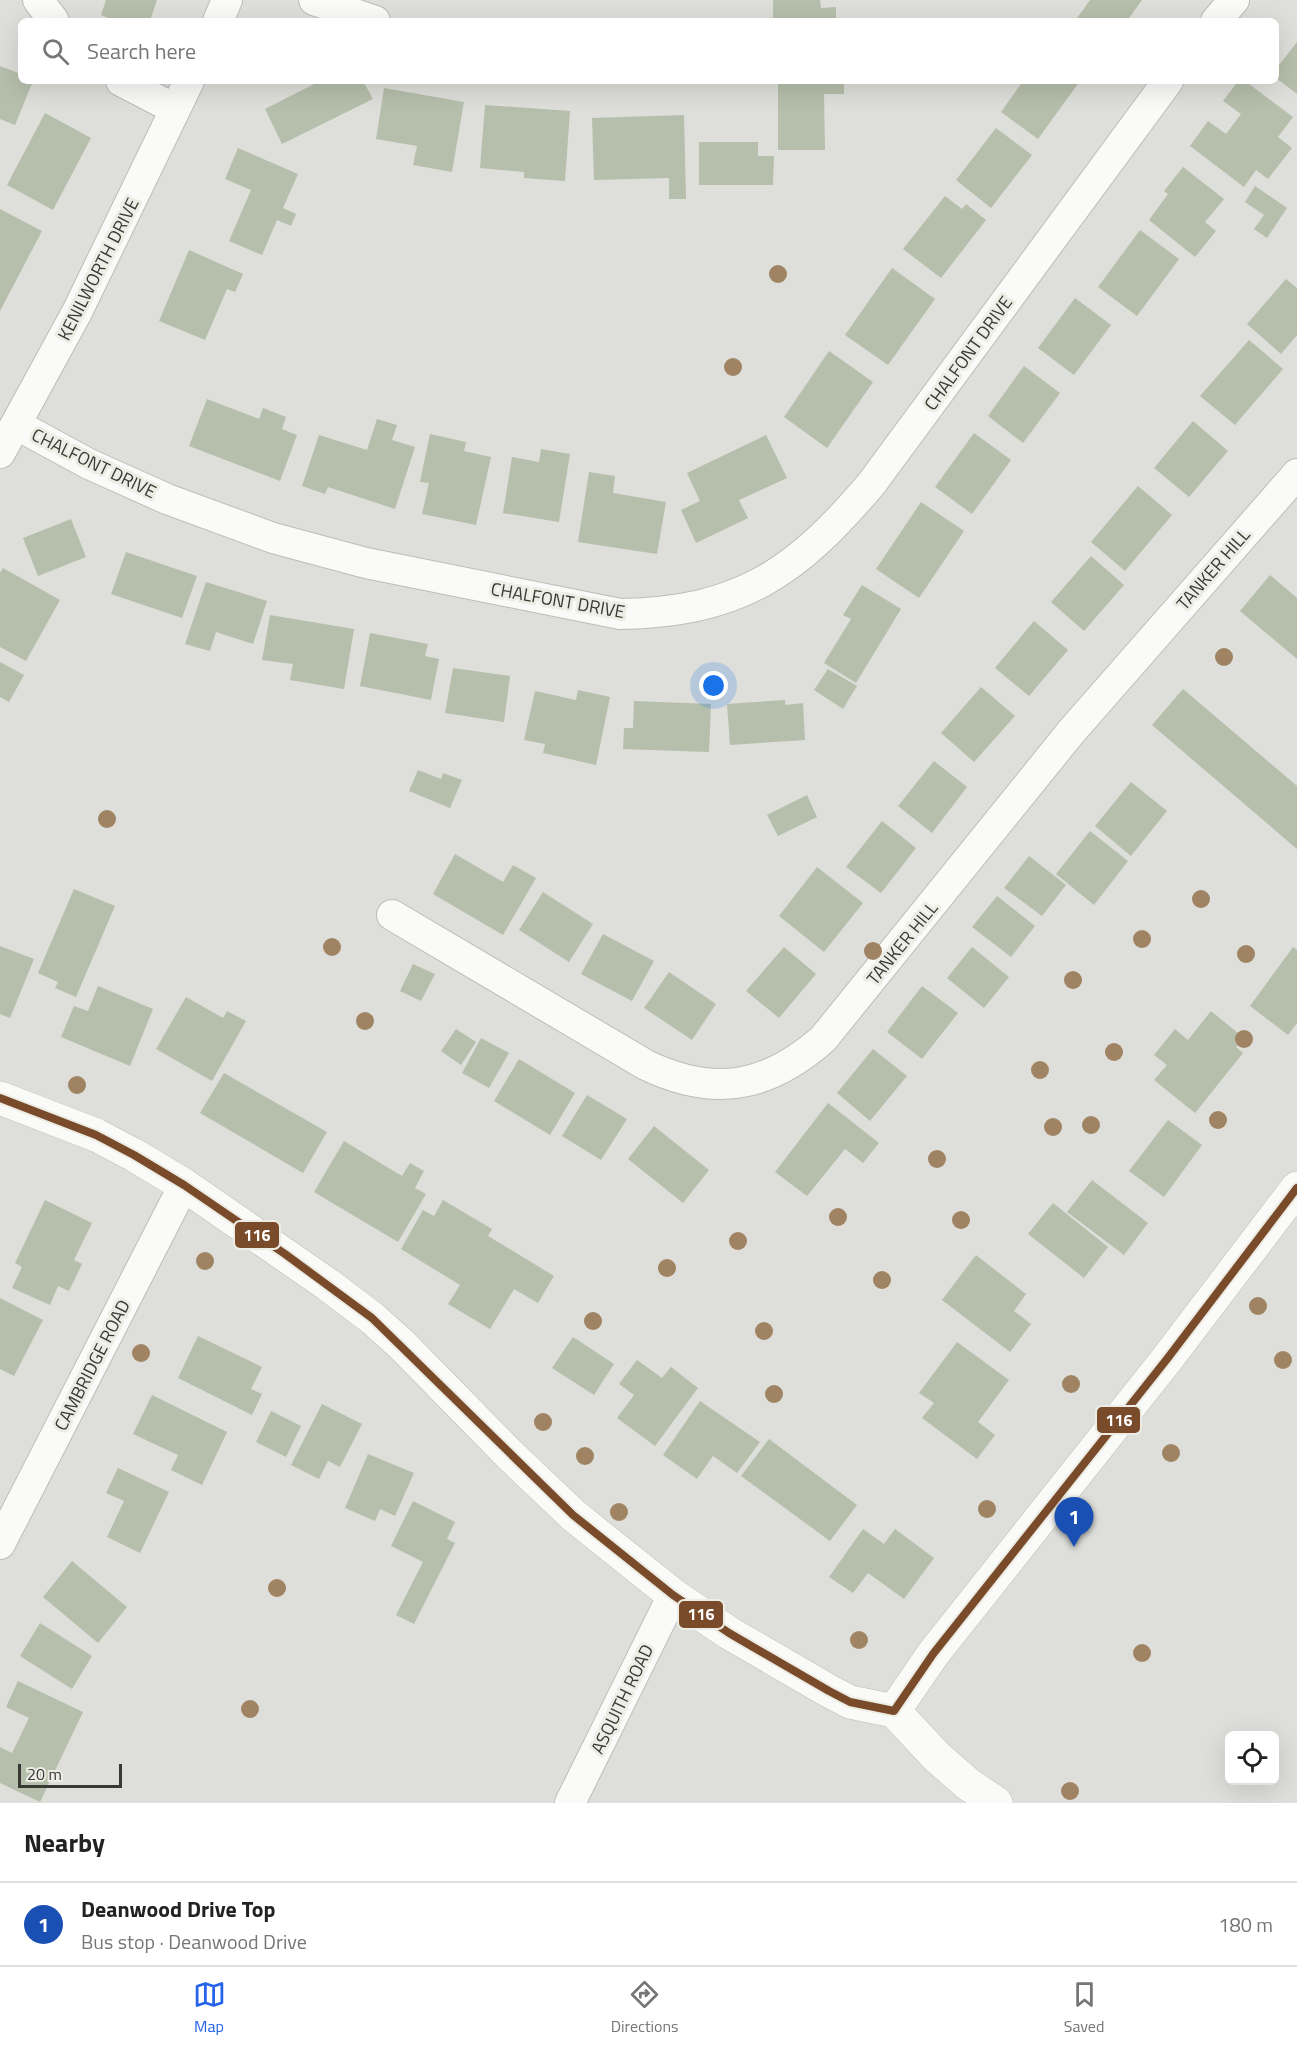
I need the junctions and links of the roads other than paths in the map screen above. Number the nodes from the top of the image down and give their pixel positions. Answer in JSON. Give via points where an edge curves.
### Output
{"nodes":[{"id":1,"x":38,"y":0,"type":"edge"},
{"id":2,"x":227,"y":0,"type":"edge"},
{"id":3,"x":314,"y":0,"type":"edge"},
{"id":4,"x":1234,"y":0,"type":"edge"},
{"id":5,"x":52,"y":18,"type":"edge"},
{"id":6,"x":219,"y":18,"type":"edge"},
{"id":7,"x":366,"y":18,"type":"edge"},
{"id":8,"x":1219,"y":18,"type":"edge"},
{"id":9,"x":127,"y":84,"type":"edge"},
{"id":10,"x":188,"y":84,"type":"edge"},
{"id":11,"x":1166,"y":84,"type":"edge"},
{"id":12,"x":175,"y":109,"type":"junction"},
{"id":13,"x":17,"y":425,"type":"junction"},
{"id":14,"x":0,"y":453,"type":"edge"},
{"id":15,"x":1297,"y":474,"type":"edge"},
{"id":16,"x":392,"y":915,"type":"dead end"},
{"id":17,"x":0,"y":1098,"type":"edge"},
{"id":18,"x":184,"y":1185,"type":"junction"},
{"id":19,"x":1297,"y":1188,"type":"edge"},
{"id":20,"x":0,"y":1544,"type":"edge"},
{"id":21,"x":673,"y":1595,"type":"junction"},
{"id":22,"x":894,"y":1711,"type":"junction"},
{"id":23,"x":570,"y":1803,"type":"edge"},
{"id":24,"x":996,"y":1803,"type":"edge"}],
"edges":[{"from":1,"to":5,"type":"street"},
{"from":2,"to":6,"type":"street"},
{"from":3,"to":7,"type":"street"},
{"from":4,"to":8,"type":"street"},
{"from":9,"to":12,"type":"street"},
{"from":10,"to":12,"type":"street","name":"KENILWORTH DRIVE"},
{"from":11,"to":13,"type":"street","name":"CHALFONT DRIVE","via":[[845,515],[783,570],[732,598],[695,608],[620,614],[345,558],[273,538],[167,499],[89,464]]},
{"from":12,"to":13,"type":"street","name":"KENILWORTH DRIVE","via":[[82,302]]},
{"from":13,"to":14,"type":"street","name":"KENILWORTH DRIVE"},
{"from":15,"to":16,"type":"street","name":"TANKER HILL","via":[[1071,732],[823,1039],[784,1067],[738,1083],[719,1085],[672,1078]]},
{"from":17,"to":18,"type":"street","via":[[96,1135]]},
{"from":18,"to":20,"type":"street","name":"CAMBRIDGE ROAD"},
{"from":18,"to":21,"type":"street","via":[[372,1318],[557,1501]]},
{"from":19,"to":22,"type":"street","via":[[933,1654]]},
{"from":21,"to":22,"type":"street","via":[[829,1692],[850,1702]]},
{"from":21,"to":23,"type":"street","name":"ASQUITH ROAD"},
{"from":22,"to":24,"type":"street","via":[[937,1757]]}]}
